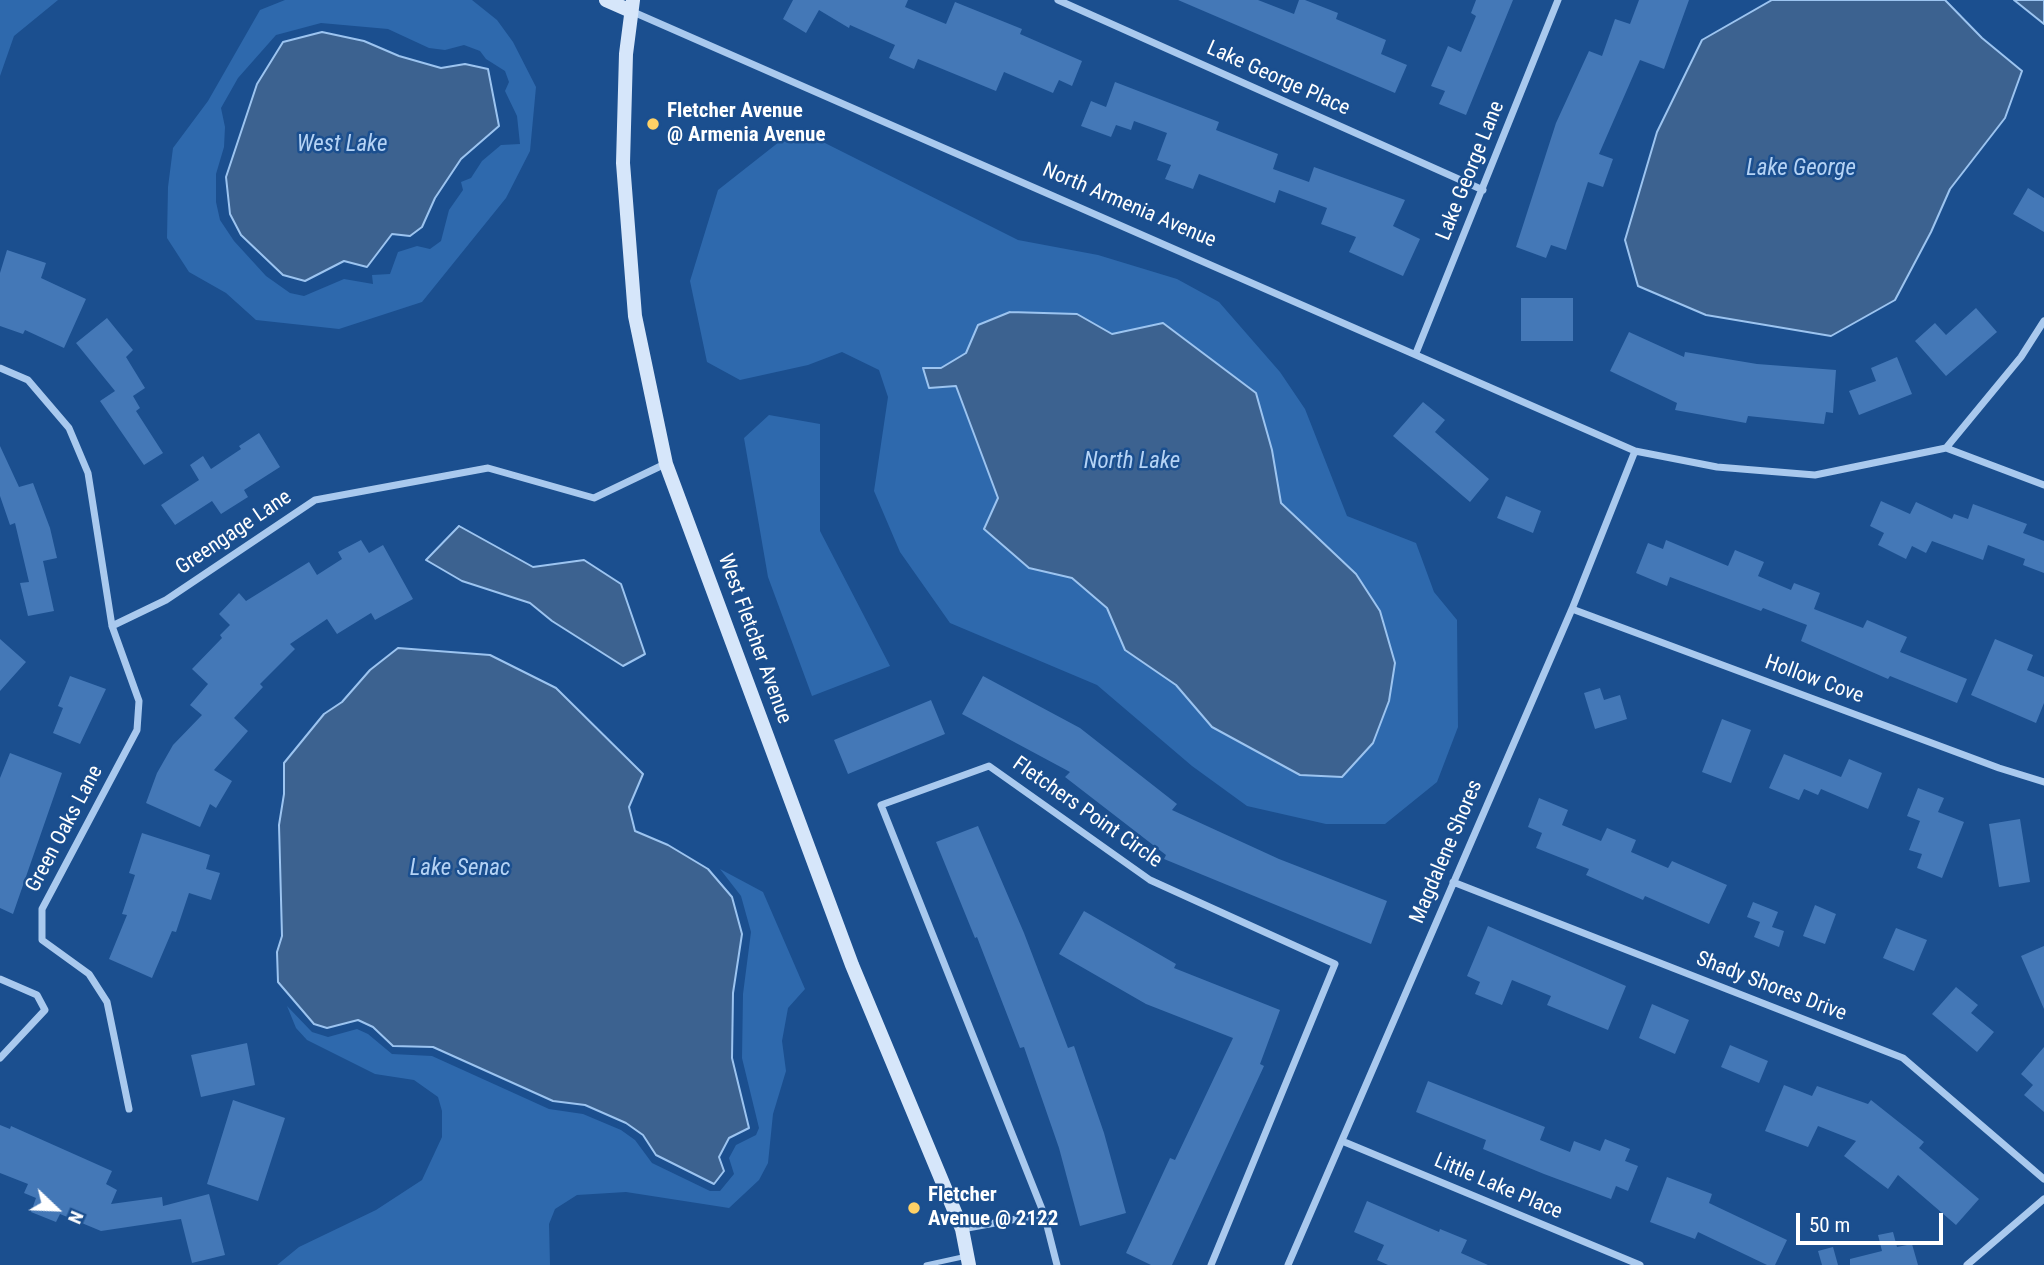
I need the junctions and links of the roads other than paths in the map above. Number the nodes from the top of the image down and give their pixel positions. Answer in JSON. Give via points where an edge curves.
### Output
{"nodes":[{"id":1,"x":606,"y":0,"type":"edge"},
{"id":2,"x":1058,"y":0,"type":"edge"},
{"id":3,"x":1558,"y":0,"type":"edge"},
{"id":4,"x":632,"y":6,"type":"edge"},
{"id":5,"x":1483,"y":190,"type":"junction"},
{"id":6,"x":2044,"y":321,"type":"edge"},
{"id":7,"x":1416,"y":353,"type":"junction"},
{"id":8,"x":0,"y":368,"type":"edge"},
{"id":9,"x":1946,"y":448,"type":"junction"},
{"id":10,"x":1635,"y":451,"type":"junction"},
{"id":11,"x":666,"y":464,"type":"junction"},
{"id":12,"x":2044,"y":485,"type":"edge"},
{"id":13,"x":1572,"y":609,"type":"junction"},
{"id":14,"x":112,"y":626,"type":"junction"},
{"id":15,"x":2044,"y":782,"type":"edge"},
{"id":16,"x":1453,"y":882,"type":"junction"},
{"id":17,"x":0,"y":979,"type":"edge"},
{"id":18,"x":0,"y":1058,"type":"edge"},
{"id":19,"x":129,"y":1109,"type":"dead end"},
{"id":20,"x":1342,"y":1141,"type":"junction"},
{"id":21,"x":2044,"y":1178,"type":"edge"},
{"id":22,"x":2044,"y":1199,"type":"edge"},
{"id":23,"x":1044,"y":1214,"type":"junction"},
{"id":24,"x":962,"y":1229,"type":"junction"},
{"id":25,"x":968,"y":1261,"type":"edge"},
{"id":26,"x":926,"y":1265,"type":"edge"},
{"id":27,"x":1056,"y":1265,"type":"edge"},
{"id":28,"x":1211,"y":1265,"type":"edge"},
{"id":29,"x":1288,"y":1265,"type":"edge"},
{"id":30,"x":1640,"y":1265,"type":"edge"},
{"id":31,"x":1967,"y":1265,"type":"edge"}],
"edges":[{"from":1,"to":4,"type":"main road","name":"North Armenia Avenue"},
{"from":2,"to":5,"type":"street","name":"Lake George Place"},
{"from":3,"to":5,"type":"street","name":"Lake George Lane"},
{"from":4,"to":7,"type":"street","name":"North Armenia Avenue"},
{"from":4,"to":11,"type":"main road","name":"West Fletcher Avenue","via":[[625,54],[624,177],[635,316]]},
{"from":5,"to":7,"type":"street","name":"Lake George Lane"},
{"from":6,"to":9,"type":"street","via":[[2021,357]]},
{"from":7,"to":10,"type":"street","name":"North Armenia Avenue"},
{"from":8,"to":14,"type":"street","via":[[28,380],[69,428],[88,473]]},
{"from":9,"to":10,"type":"street","name":"North Armenia Avenue","via":[[1815,475],[1717,467]]},
{"from":9,"to":12,"type":"street"},
{"from":10,"to":13,"type":"street","name":"Magdalene Shores"},
{"from":11,"to":14,"type":"street","name":"Greengage Lane","via":[[594,498],[488,468],[315,500],[166,600]]},
{"from":11,"to":24,"type":"main road","name":"West Fletcher Avenue","via":[[852,965]]},
{"from":13,"to":15,"type":"street","name":"Hollow Cove"},
{"from":13,"to":16,"type":"street","name":"Magdalene Shores"},
{"from":14,"to":19,"type":"street","name":"Green Oaks Lane","via":[[139,701],[137,730],[42,909],[42,940],[89,974],[107,1002]]},
{"from":16,"to":20,"type":"street","name":"Magdalene Shores"},
{"from":16,"to":21,"type":"street","name":"Shady Shores Drive","via":[[1903,1058]]},
{"from":17,"to":18,"type":"street","via":[[37,995],[45,1010]]},
{"from":20,"to":29,"type":"street","name":"Magdalene Shores"},
{"from":20,"to":30,"type":"street","name":"Little Lake Place"},
{"from":22,"to":31,"type":"street"},
{"from":23,"to":24,"type":"street"},
{"from":23,"to":27,"type":"street","name":"Fletchers Point Circle"},
{"from":23,"to":28,"type":"street","name":"Fletchers Point Circle","via":[[881,805],[989,766],[1150,880],[1335,964]]},
{"from":24,"to":25,"type":"main road","name":"West Fletcher Avenue"},
{"from":25,"to":26,"type":"lane"}]}
